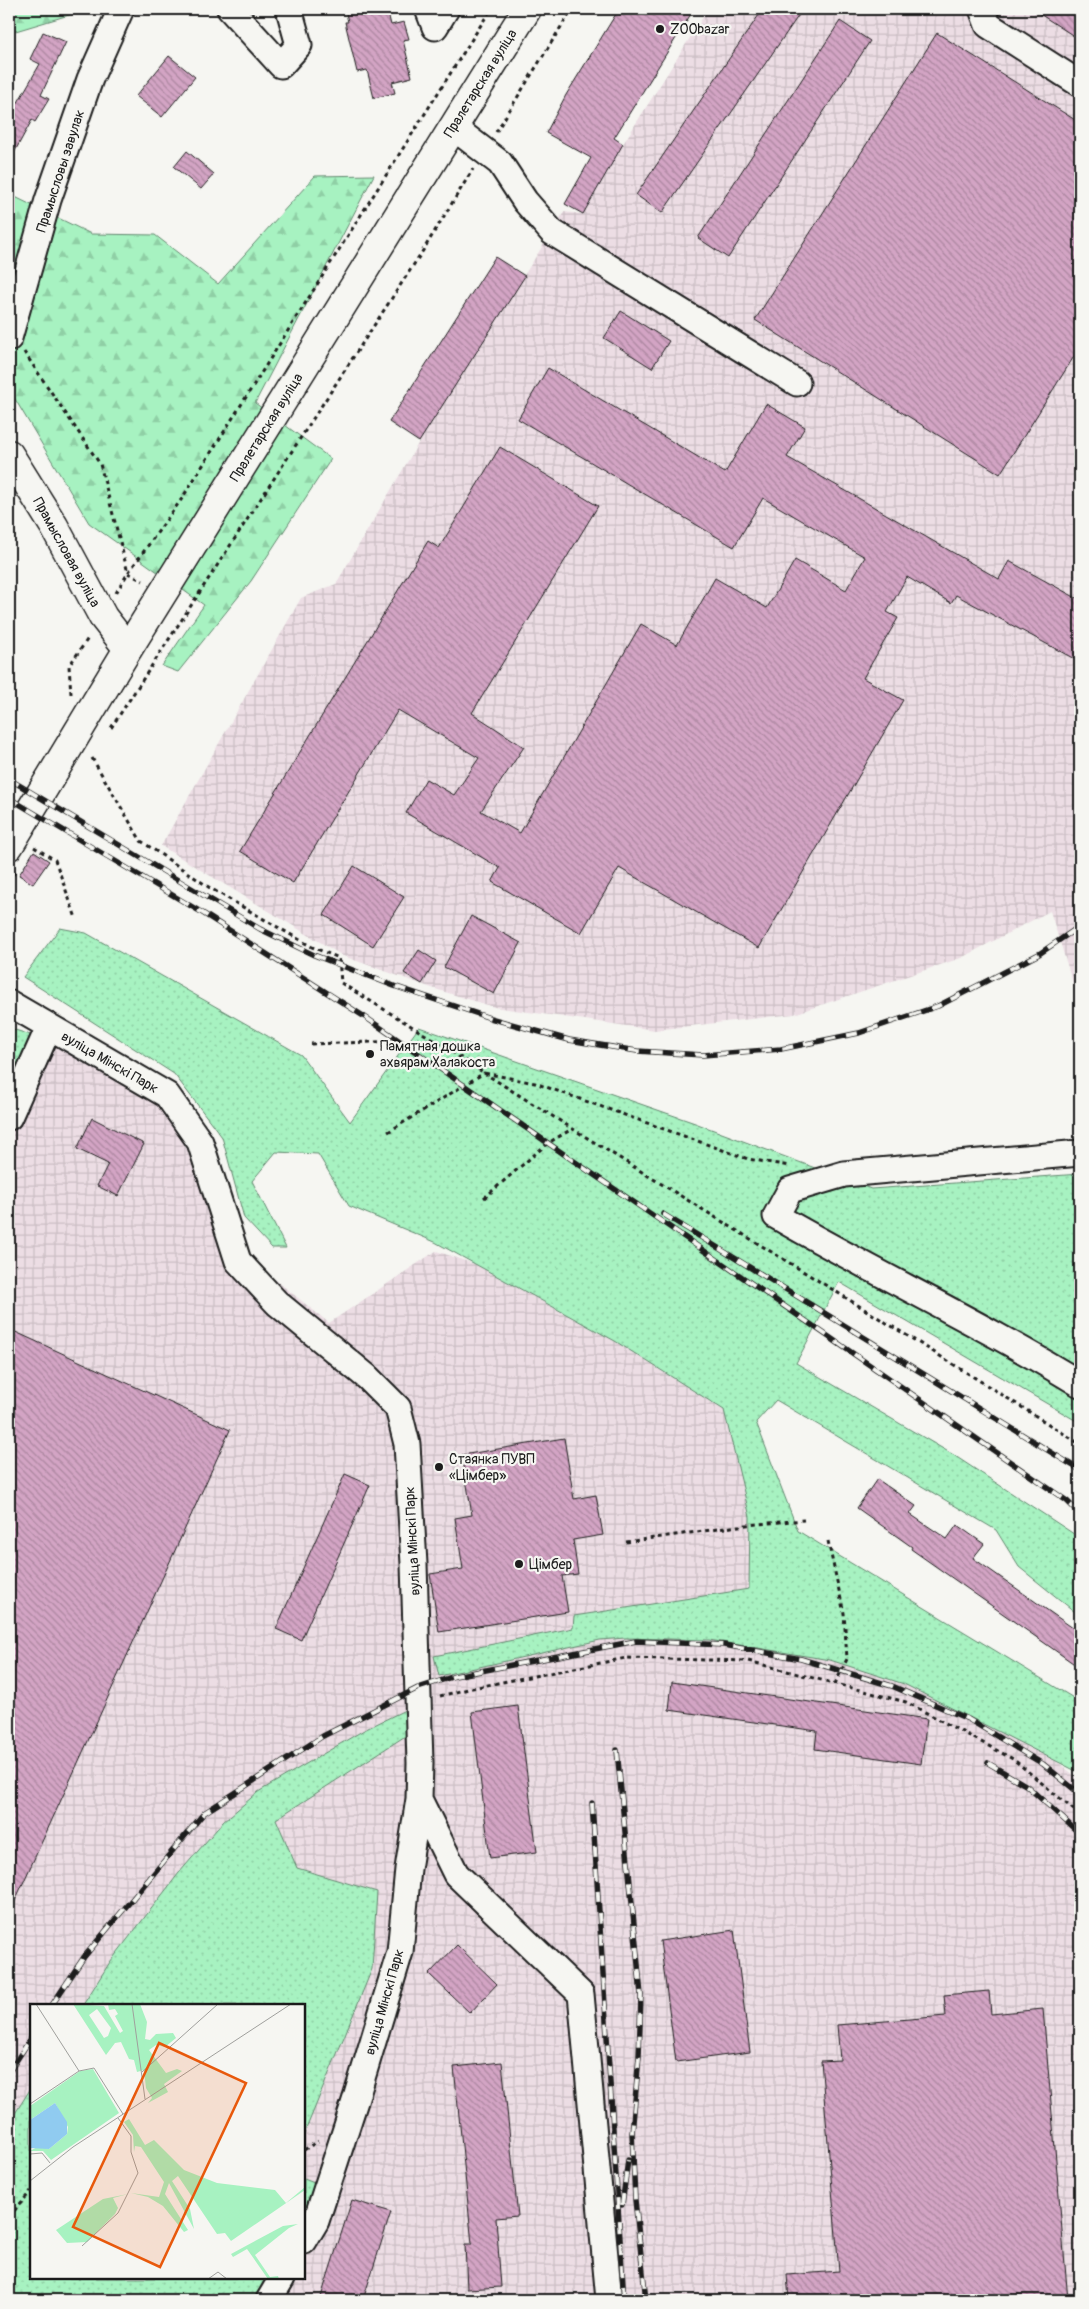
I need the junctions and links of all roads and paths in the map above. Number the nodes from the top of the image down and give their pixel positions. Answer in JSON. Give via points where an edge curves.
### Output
{"nodes":[{"id":1,"x":121,"y":9,"type":"edge"},
{"id":2,"x":230,"y":9,"type":"edge"},
{"id":3,"x":288,"y":9,"type":"edge"},
{"id":4,"x":428,"y":9,"type":"edge"},
{"id":5,"x":446,"y":9,"type":"edge"},
{"id":6,"x":491,"y":9,"type":"edge"},
{"id":7,"x":526,"y":9,"type":"edge"},
{"id":8,"x":572,"y":9,"type":"edge"},
{"id":9,"x":982,"y":9,"type":"edge"},
{"id":10,"x":1080,"y":84,"type":"edge"},
{"id":11,"x":453,"y":127,"type":"junction"},
{"id":12,"x":484,"y":151,"type":"junction"},
{"id":13,"x":10,"y":336,"type":"edge"},
{"id":14,"x":797,"y":383,"type":"dead end"},
{"id":15,"x":9,"y":454,"type":"edge"},
{"id":16,"x":128,"y":573,"type":"junction"},
{"id":17,"x":164,"y":593,"type":"junction"},
{"id":18,"x":103,"y":617,"type":"junction"},
{"id":19,"x":128,"y":649,"type":"junction"},
{"id":20,"x":72,"y":698,"type":"dead end"},
{"id":21,"x":108,"y":733,"type":"dead end"},
{"id":22,"x":97,"y":749,"type":"dead end"},
{"id":23,"x":92,"y":758,"type":"junction"},
{"id":24,"x":87,"y":765,"type":"dead end"},
{"id":25,"x":35,"y":841,"type":"dead end"},
{"id":26,"x":22,"y":851,"type":"edge"},
{"id":27,"x":9,"y":882,"type":"edge"},
{"id":28,"x":76,"y":918,"type":"dead end"},
{"id":29,"x":9,"y":1003,"type":"edge"},
{"id":30,"x":50,"y":1027,"type":"junction"},
{"id":31,"x":434,"y":1040,"type":"junction"},
{"id":32,"x":310,"y":1044,"type":"dead end"},
{"id":33,"x":484,"y":1073,"type":"junction"},
{"id":34,"x":9,"y":1117,"type":"edge"},
{"id":35,"x":572,"y":1129,"type":"junction"},
{"id":36,"x":388,"y":1132,"type":"dead end"},
{"id":37,"x":1080,"y":1153,"type":"edge"},
{"id":38,"x":796,"y":1167,"type":"dead end"},
{"id":39,"x":484,"y":1198,"type":"dead end"},
{"id":40,"x":1080,"y":1384,"type":"edge"},
{"id":41,"x":1080,"y":1444,"type":"edge"},
{"id":42,"x":804,"y":1520,"type":"dead end"},
{"id":43,"x":828,"y":1541,"type":"dead end"},
{"id":44,"x":626,"y":1542,"type":"dead end"},
{"id":45,"x":835,"y":1684,"type":"junction"},
{"id":46,"x":417,"y":1702,"type":"junction"},
{"id":47,"x":419,"y":1799,"type":"junction"},
{"id":48,"x":1080,"y":1815,"type":"edge"},
{"id":49,"x":30,"y":2192,"type":"edge"},
{"id":50,"x":9,"y":2217,"type":"edge"},
{"id":51,"x":305,"y":2239,"type":"edge"},
{"id":52,"x":281,"y":2279,"type":"edge"},
{"id":53,"x":269,"y":2300,"type":"edge"},
{"id":54,"x":609,"y":2300,"type":"edge"}],
"edges":[{"from":1,"to":13,"type":"street","name":"Прамысловы завулак","via":[[90,79],[52,191]]},
{"from":2,"to":3,"type":"street","via":[[281,66],[299,45]]},
{"from":4,"to":5,"type":"street","via":[[435,28]]},
{"from":6,"to":16,"type":"path","via":[[181,500]]},
{"from":7,"to":11,"type":"main road","name":"Пралетарская вуліца"},
{"from":8,"to":12,"type":"path"},
{"from":9,"to":10,"type":"street","via":[[988,25]]},
{"from":11,"to":12,"type":"street"},
{"from":11,"to":17,"type":"main road","name":"Пралетарская вуліца"},
{"from":12,"to":14,"type":"street","via":[[500,163],[525,201],[552,232]]},
{"from":12,"to":21,"type":"path","via":[[422,252]]},
{"from":13,"to":16,"type":"path","via":[[100,464]]},
{"from":15,"to":18,"type":"main road","name":"Прамысловая вуліца","via":[[54,526]]},
{"from":16,"to":17,"type":"path"},
{"from":16,"to":18,"type":"path"},
{"from":17,"to":19,"type":"main road","name":"Пралетарская вуліца"},
{"from":18,"to":19,"type":"main road","name":"Прамысловая вуліца"},
{"from":18,"to":20,"type":"path","via":[[69,666]]},
{"from":19,"to":26,"type":"main road","name":"Пралетарская вуліца"},
{"from":22,"to":23,"type":"path"},
{"from":23,"to":24,"type":"path"},
{"from":23,"to":31,"type":"path","via":[[141,841],[210,888],[312,947],[339,958],[341,983]]},
{"from":25,"to":26,"type":"path"},
{"from":26,"to":27,"type":"path"},
{"from":26,"to":28,"type":"path","via":[[55,860]]},
{"from":29,"to":30,"type":"street","name":"вуліца Мінскі Парк"},
{"from":30,"to":34,"type":"street"},
{"from":30,"to":46,"type":"street","name":"вуліца Мінскі Парк","via":[[167,1095],[200,1142],[238,1261],[277,1303],[367,1377],[398,1408],[408,1444]]},
{"from":31,"to":32,"type":"path"},
{"from":31,"to":33,"type":"path"},
{"from":33,"to":35,"type":"path"},
{"from":33,"to":36,"type":"path"},
{"from":33,"to":38,"type":"path","via":[[535,1083],[748,1160]]},
{"from":35,"to":39,"type":"path","via":[[548,1143]]},
{"from":35,"to":41,"type":"path"},
{"from":37,"to":40,"type":"street","via":[[844,1174],[790,1190],[776,1216],[836,1251],[1019,1346]]},
{"from":42,"to":44,"type":"path"},
{"from":43,"to":45,"type":"path","via":[[844,1614],[847,1658]]},
{"from":45,"to":46,"type":"path","via":[[748,1661],[626,1658]]},
{"from":45,"to":48,"type":"path","via":[[906,1702],[1005,1754]]},
{"from":46,"to":47,"type":"street","name":"вуліца Мінскі Парк"},
{"from":47,"to":51,"type":"street","name":"вуліца Мінскі Парк","via":[[400,1952],[316,2221]]},
{"from":47,"to":54,"type":"street","via":[[456,1874],[581,1994]]},
{"from":49,"to":50,"type":"path"},
{"from":52,"to":53,"type":"street"}]}
